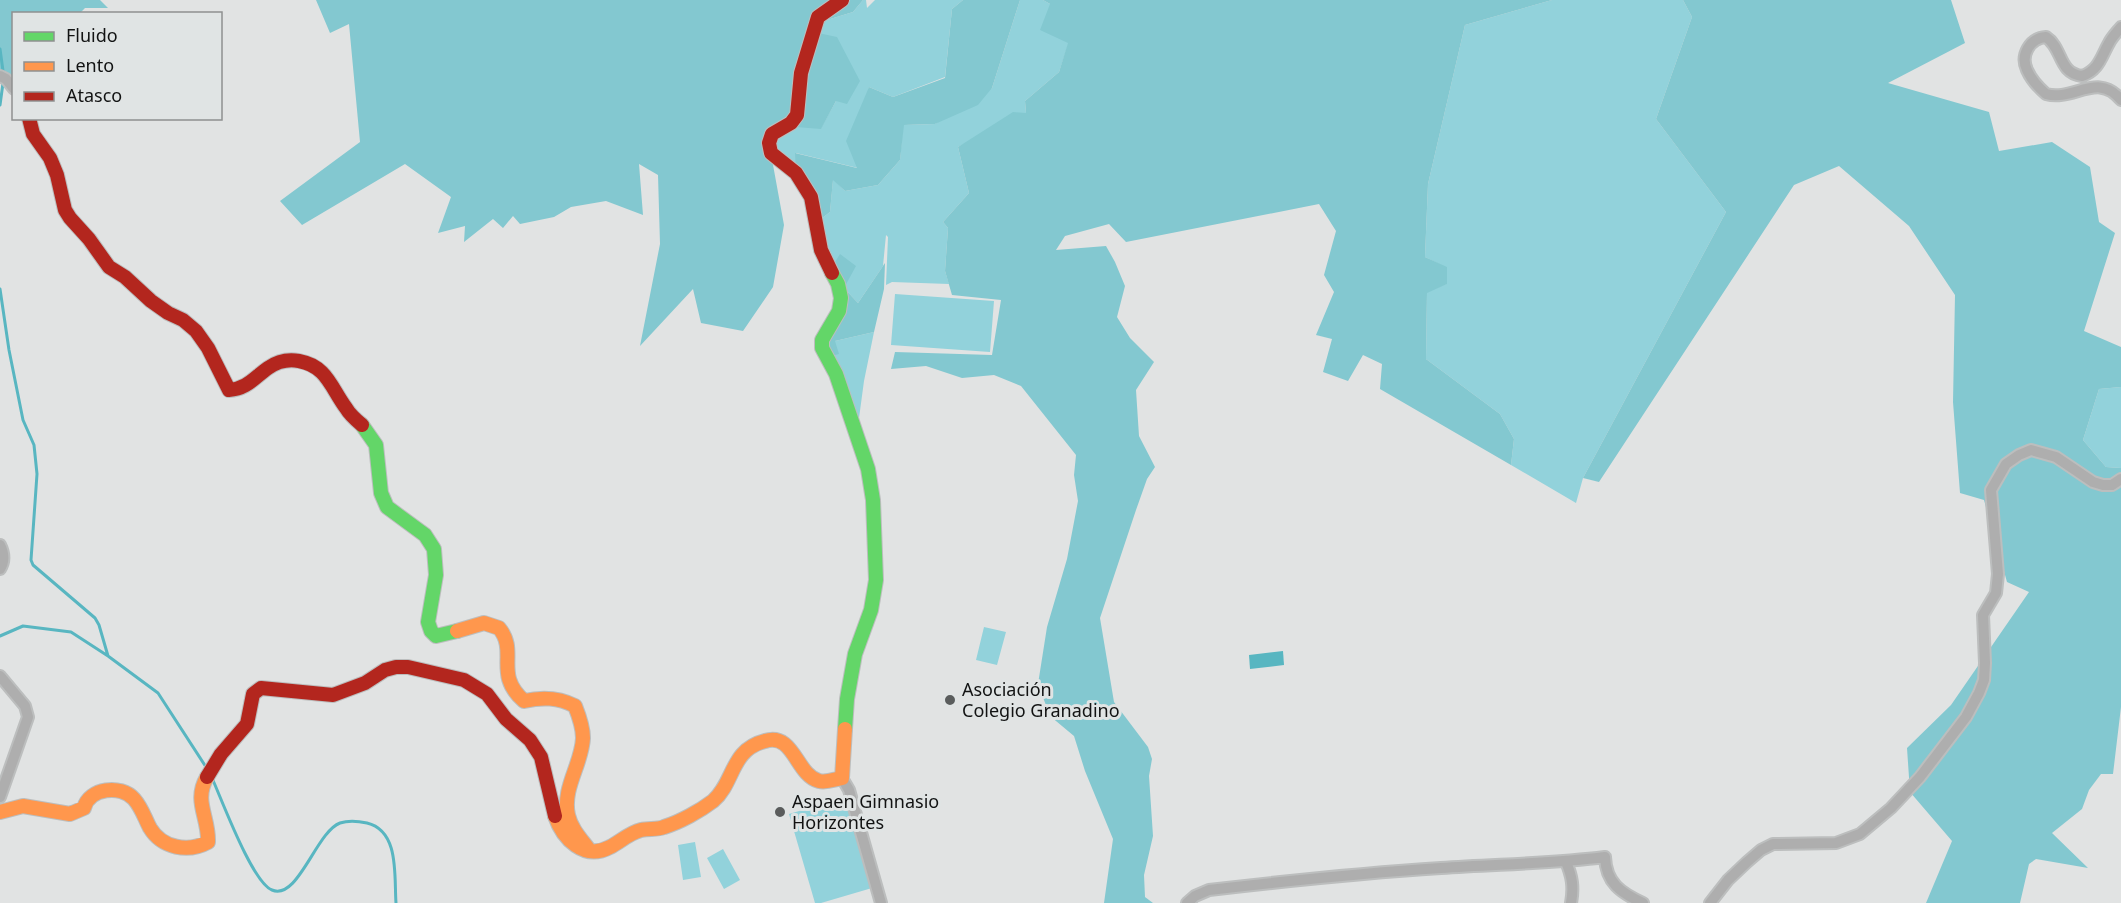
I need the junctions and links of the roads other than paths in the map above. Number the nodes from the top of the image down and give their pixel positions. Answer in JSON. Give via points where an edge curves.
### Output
{"nodes":[{"id":1,"x":842,"y":0,"type":"edge"},
{"id":2,"x":2121,"y":27,"type":"edge"},
{"id":3,"x":0,"y":76,"type":"edge"},
{"id":4,"x":12,"y":86,"type":"edge"},
{"id":5,"x":2121,"y":100,"type":"edge"},
{"id":6,"x":30,"y":120,"type":"edge"},
{"id":7,"x":2121,"y":479,"type":"edge"},
{"id":8,"x":0,"y":545,"type":"edge"},
{"id":9,"x":0,"y":569,"type":"edge"},
{"id":10,"x":0,"y":676,"type":"edge"},
{"id":11,"x":842,"y":778,"type":"junction"},
{"id":12,"x":0,"y":797,"type":"edge"},
{"id":13,"x":0,"y":813,"type":"edge"},
{"id":14,"x":590,"y":851,"type":"junction"},
{"id":15,"x":1566,"y":862,"type":"junction"},
{"id":16,"x":882,"y":903,"type":"edge"},
{"id":17,"x":1187,"y":903,"type":"edge"},
{"id":18,"x":1571,"y":903,"type":"edge"},
{"id":19,"x":1643,"y":903,"type":"edge"},
{"id":20,"x":1710,"y":903,"type":"edge"}],
"edges":[{"from":1,"to":11,"type":"street","via":[[818,17],[801,73],[797,115],[772,134],[769,143],[771,153],[796,173],[811,196],[821,250],[838,284],[839,311],[825,333],[822,348],[836,374],[857,433],[873,500],[876,580],[847,699]]},
{"from":2,"to":5,"type":"street","via":[[2100,63],[2082,76],[2069,72],[2053,41],[2046,37],[2033,40],[2025,58],[2028,72],[2046,94],[2100,87]]},
{"from":3,"to":4,"type":"street"},
{"from":6,"to":14,"type":"street","via":[[33,134],[50,158],[70,218],[109,267],[196,331],[229,390],[244,388],[279,361],[305,361],[322,374],[375,442],[381,496],[388,508],[425,535],[435,550],[428,622],[431,631],[436,636],[446,636],[493,624],[502,630],[506,640],[509,684],[516,694],[524,701],[546,696],[575,706],[583,740],[567,806],[568,818]]},
{"from":7,"to":20,"type":"street","via":[[2112,485],[2093,482],[2056,457],[2031,450],[2006,464],[1991,489],[1998,574],[1996,593],[1983,615],[1983,680],[1966,717],[1920,777],[1860,834],[1836,843],[1773,844],[1747,861]]},
{"from":8,"to":9,"type":"street"},
{"from":10,"to":12,"type":"street","via":[[25,706],[28,717]]},
{"from":11,"to":14,"type":"street","via":[[816,780],[785,743],[768,739],[742,754],[711,802],[670,826],[636,831],[606,849]]},
{"from":11,"to":16,"type":"street","via":[[849,790]]},
{"from":13,"to":14,"type":"street","via":[[24,806],[73,815],[84,808],[93,794],[122,792],[133,797],[157,837],[180,848],[201,847],[208,842],[209,833],[200,794],[204,781],[248,723],[256,690],[333,694],[365,683],[385,670],[408,667],[464,680],[487,694],[537,749],[564,836],[573,846]]},
{"from":15,"to":17,"type":"street","via":[[1312,878],[1209,890]]},
{"from":15,"to":18,"type":"street","via":[[1574,890]]},
{"from":15,"to":19,"type":"street","via":[[1605,857],[1605,868],[1615,886]]}]}
